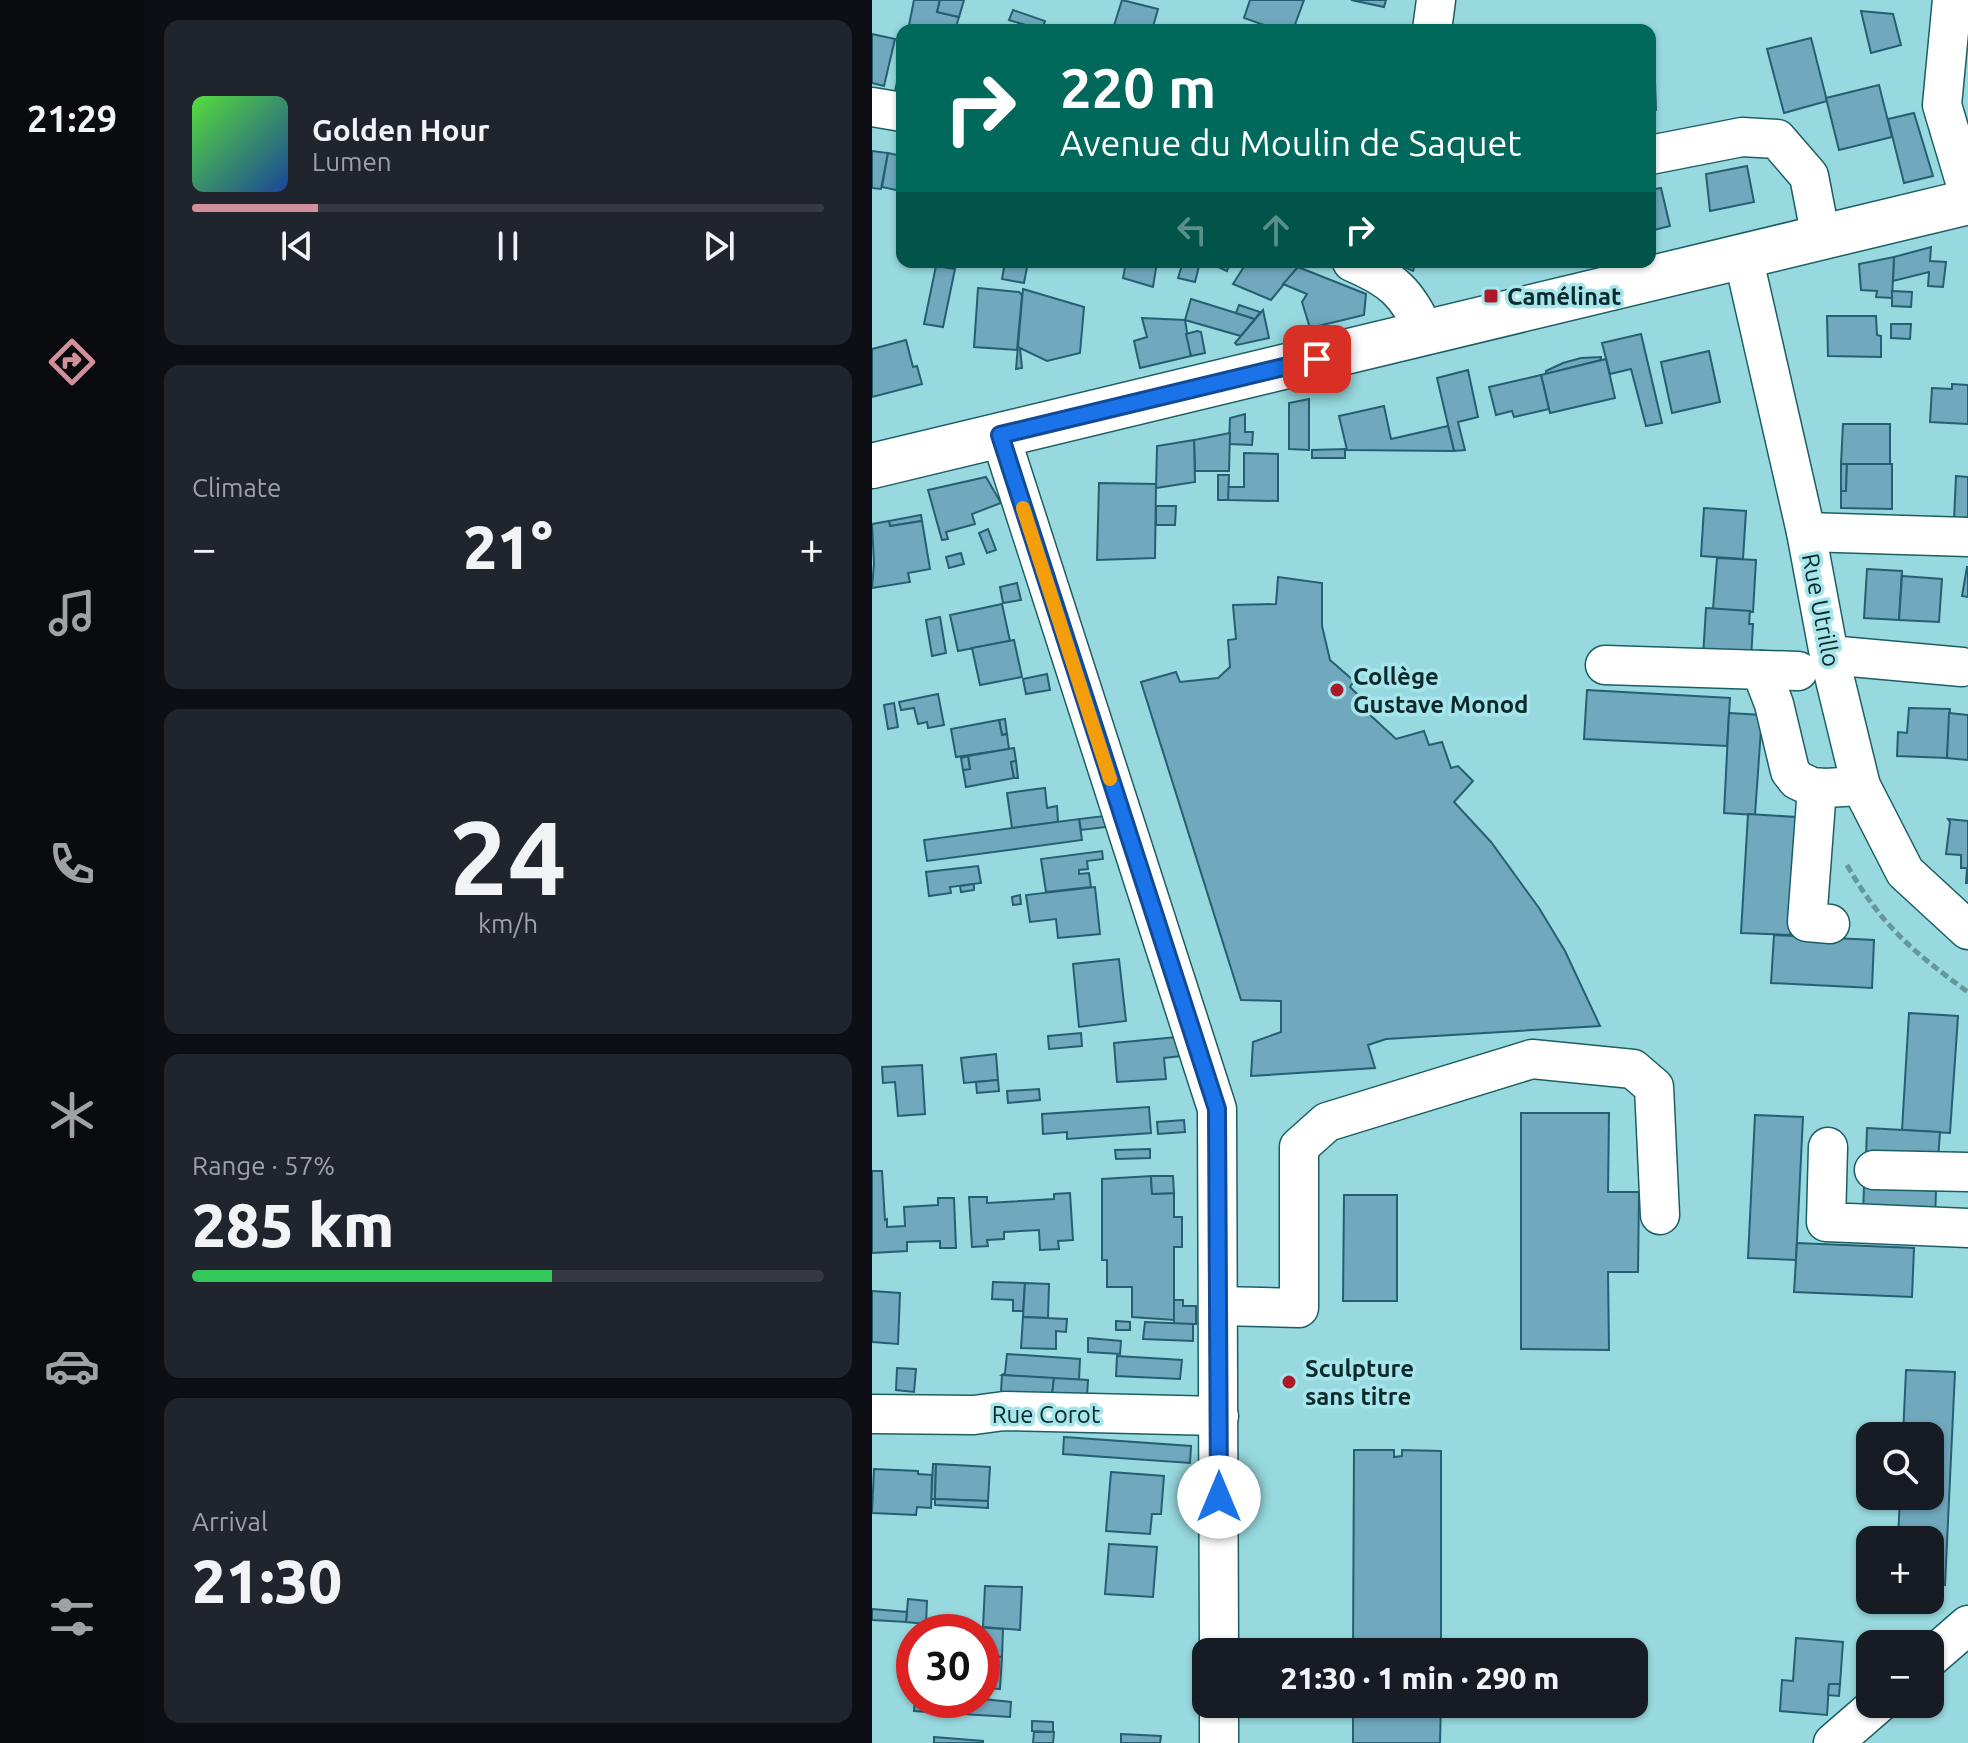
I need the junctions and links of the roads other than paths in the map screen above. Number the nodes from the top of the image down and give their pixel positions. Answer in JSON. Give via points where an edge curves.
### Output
{"nodes":[{"id":1,"x":1436,"y":0,"type":"edge"},
{"id":2,"x":1952,"y":0,"type":"edge"},
{"id":3,"x":1433,"y":24,"type":"edge"},
{"id":4,"x":872,"y":107,"type":"edge"},
{"id":5,"x":896,"y":111,"type":"edge"},
{"id":6,"x":1656,"y":154,"type":"edge"},
{"id":7,"x":1968,"y":192,"type":"edge"},
{"id":8,"x":1968,"y":202,"type":"edge"},
{"id":9,"x":1821,"y":238,"type":"junction"},
{"id":10,"x":1743,"y":256,"type":"junction"},
{"id":11,"x":1364,"y":268,"type":"edge"},
{"id":12,"x":1425,"y":333,"type":"junction"},
{"id":13,"x":1000,"y":435,"type":"junction"},
{"id":14,"x":872,"y":466,"type":"edge"},
{"id":15,"x":1806,"y":532,"type":"junction"},
{"id":16,"x":1968,"y":537,"type":"edge"},
{"id":17,"x":1605,"y":665,"type":"dead end"},
{"id":18,"x":1796,"y":665,"type":"junction"},
{"id":19,"x":1962,"y":667,"type":"dead end"},
{"id":20,"x":1861,"y":786,"type":"junction"},
{"id":21,"x":1817,"y":788,"type":"junction"},
{"id":22,"x":1830,"y":924,"type":"dead end"},
{"id":23,"x":1968,"y":930,"type":"edge"},
{"id":24,"x":1828,"y":1147,"type":"dead end"},
{"id":25,"x":1874,"y":1170,"type":"dead end"},
{"id":26,"x":1968,"y":1172,"type":"edge"},
{"id":27,"x":1660,"y":1215,"type":"dead end"},
{"id":28,"x":1968,"y":1228,"type":"edge"},
{"id":29,"x":1219,"y":1306,"type":"junction"},
{"id":30,"x":872,"y":1414,"type":"edge"},
{"id":31,"x":1219,"y":1416,"type":"junction"},
{"id":32,"x":1968,"y":1625,"type":"edge"},
{"id":33,"x":1219,"y":1638,"type":"edge"},
{"id":34,"x":1944,"y":1646,"type":"edge"},
{"id":35,"x":1219,"y":1718,"type":"edge"},
{"id":36,"x":1862,"y":1718,"type":"edge"},
{"id":37,"x":1219,"y":1743,"type":"edge"},
{"id":38,"x":1833,"y":1743,"type":"edge"}],
"edges":[{"from":1,"to":3,"type":"street"},
{"from":2,"to":7,"type":"street","via":[[1942,105]]},
{"from":4,"to":5,"type":"street"},
{"from":6,"to":9,"type":"street","via":[[1742,137],[1777,139],[1809,176]]},
{"from":8,"to":9,"type":"main road"},
{"from":9,"to":10,"type":"main road"},
{"from":10,"to":12,"type":"main road"},
{"from":10,"to":15,"type":"street","name":"Rue Utrillo"},
{"from":11,"to":12,"type":"street","via":[[1393,283],[1414,307]]},
{"from":12,"to":13,"type":"main road"},
{"from":13,"to":14,"type":"main road"},
{"from":13,"to":29,"type":"street","via":[[1217,1109]]},
{"from":15,"to":16,"type":"street"},
{"from":15,"to":18,"type":"street","name":"Rue Utrillo"},
{"from":17,"to":18,"type":"street"},
{"from":18,"to":19,"type":"street"},
{"from":18,"to":20,"type":"street","name":"Rue Utrillo"},
{"from":18,"to":21,"type":"street","via":[[1774,704],[1790,771]]},
{"from":20,"to":21,"type":"street"},
{"from":20,"to":23,"type":"street","name":"Rue Utrillo","via":[[1905,872]]},
{"from":21,"to":22,"type":"street","via":[[1807,922]]},
{"from":24,"to":28,"type":"street","via":[[1826,1222]]},
{"from":25,"to":26,"type":"street"},
{"from":27,"to":29,"type":"street","via":[[1654,1087],[1633,1069],[1532,1059],[1327,1122],[1299,1147],[1299,1308]]},
{"from":29,"to":31,"type":"street"},
{"from":30,"to":31,"type":"street","name":"Rue Corot"},
{"from":31,"to":33,"type":"street"},
{"from":32,"to":34,"type":"street"},
{"from":35,"to":37,"type":"street"},
{"from":36,"to":38,"type":"street"}]}
